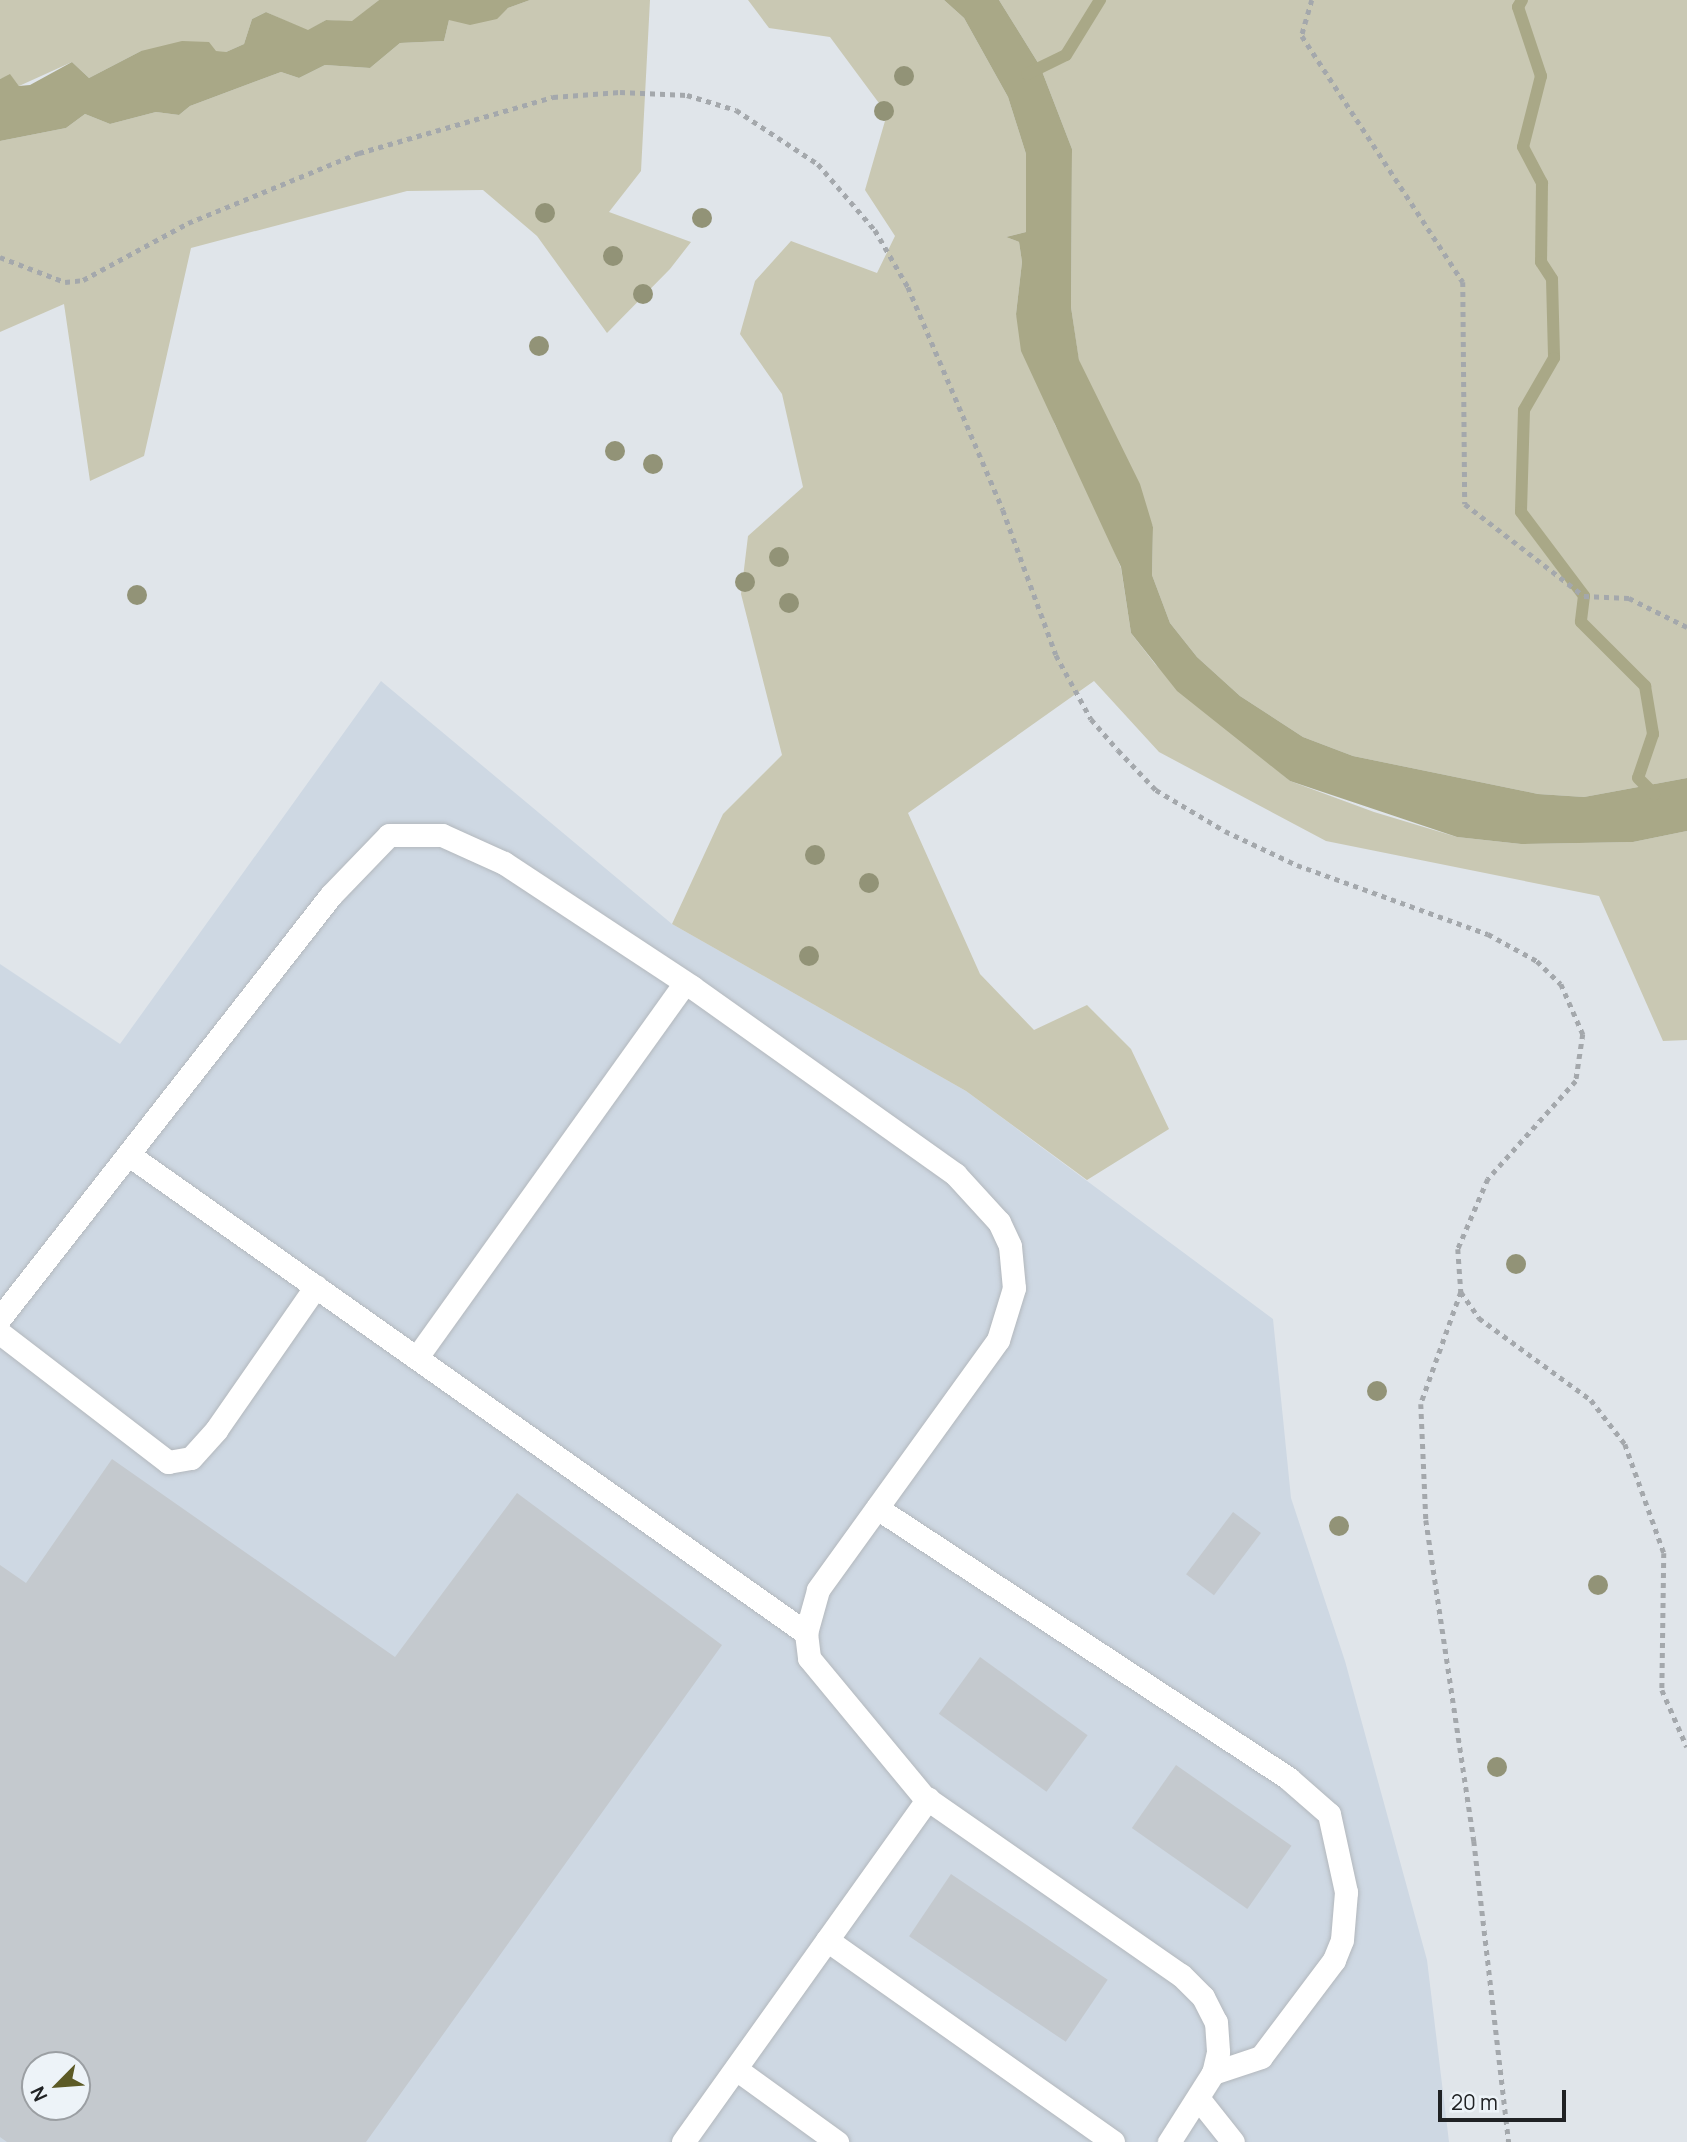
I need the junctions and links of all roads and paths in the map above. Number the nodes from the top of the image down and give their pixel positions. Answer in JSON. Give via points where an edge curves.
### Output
{"nodes":[{"id":1,"x":1312,"y":0,"type":"edge"},
{"id":2,"x":0,"y":257,"type":"edge"},
{"id":3,"x":1687,"y":627,"type":"edge"},
{"id":4,"x":685,"y":983,"type":"junction"},
{"id":5,"x":129,"y":1155,"type":"junction"},
{"id":6,"x":316,"y":1286,"type":"junction"},
{"id":7,"x":1461,"y":1292,"type":"junction"},
{"id":8,"x":0,"y":1318,"type":"edge"},
{"id":9,"x":0,"y":1333,"type":"edge"},
{"id":10,"x":417,"y":1357,"type":"junction"},
{"id":11,"x":877,"y":1508,"type":"junction"},
{"id":12,"x":806,"y":1633,"type":"junction"},
{"id":13,"x":1687,"y":1747,"type":"edge"},
{"id":14,"x":928,"y":1799,"type":"junction"},
{"id":15,"x":827,"y":1940,"type":"junction"},
{"id":16,"x":736,"y":2068,"type":"junction"},
{"id":17,"x":1213,"y":2073,"type":"junction"},
{"id":18,"x":1198,"y":2098,"type":"junction"},
{"id":19,"x":683,"y":2142,"type":"edge"},
{"id":20,"x":837,"y":2142,"type":"edge"},
{"id":21,"x":1113,"y":2142,"type":"edge"},
{"id":22,"x":1169,"y":2142,"type":"edge"},
{"id":23,"x":1233,"y":2142,"type":"edge"},
{"id":24,"x":1509,"y":2142,"type":"edge"}],
"edges":[{"from":1,"to":3,"type":"path","via":[[1303,36],[1462,282],[1465,504],[1584,596],[1629,597]]},
{"from":2,"to":7,"type":"path","via":[[65,282],[83,280],[188,223],[359,153],[553,97],[621,92],[687,96],[736,110],[779,136],[843,188],[908,287],[1003,510],[1056,655],[1091,719],[1118,750],[1156,790],[1225,831],[1297,865],[1488,934],[1537,961],[1561,984],[1583,1034],[1576,1081],[1510,1148],[1488,1179],[1458,1248]]},
{"from":4,"to":5,"type":"lane","via":[[504,863],[442,835],[389,835],[331,895]]},
{"from":4,"to":10,"type":"lane"},
{"from":4,"to":11,"type":"lane","via":[[955,1174],[993,1214],[1010,1246],[1014,1288],[998,1340]]},
{"from":5,"to":6,"type":"lane"},
{"from":5,"to":8,"type":"lane"},
{"from":6,"to":9,"type":"lane","via":[[208,1439],[191,1458],[168,1462]]},
{"from":6,"to":10,"type":"lane"},
{"from":7,"to":13,"type":"path","via":[[1479,1318],[1591,1400],[1625,1444],[1664,1553],[1662,1690]]},
{"from":7,"to":24,"type":"path","via":[[1421,1404],[1426,1520],[1474,1841]]},
{"from":10,"to":12,"type":"lane"},
{"from":11,"to":12,"type":"lane","via":[[818,1590]]},
{"from":11,"to":17,"type":"lane","via":[[1289,1779],[1329,1814],[1336,1828],[1346,1892],[1342,1940],[1334,1960],[1261,2056]]},
{"from":12,"to":14,"type":"lane","via":[[809,1658]]},
{"from":14,"to":15,"type":"lane"},
{"from":14,"to":17,"type":"lane","via":[[1194,1986],[1220,2036]]},
{"from":15,"to":16,"type":"lane"},
{"from":15,"to":21,"type":"lane"},
{"from":16,"to":19,"type":"lane"},
{"from":16,"to":20,"type":"lane"},
{"from":17,"to":18,"type":"lane"},
{"from":18,"to":22,"type":"lane"},
{"from":18,"to":23,"type":"lane"}]}
